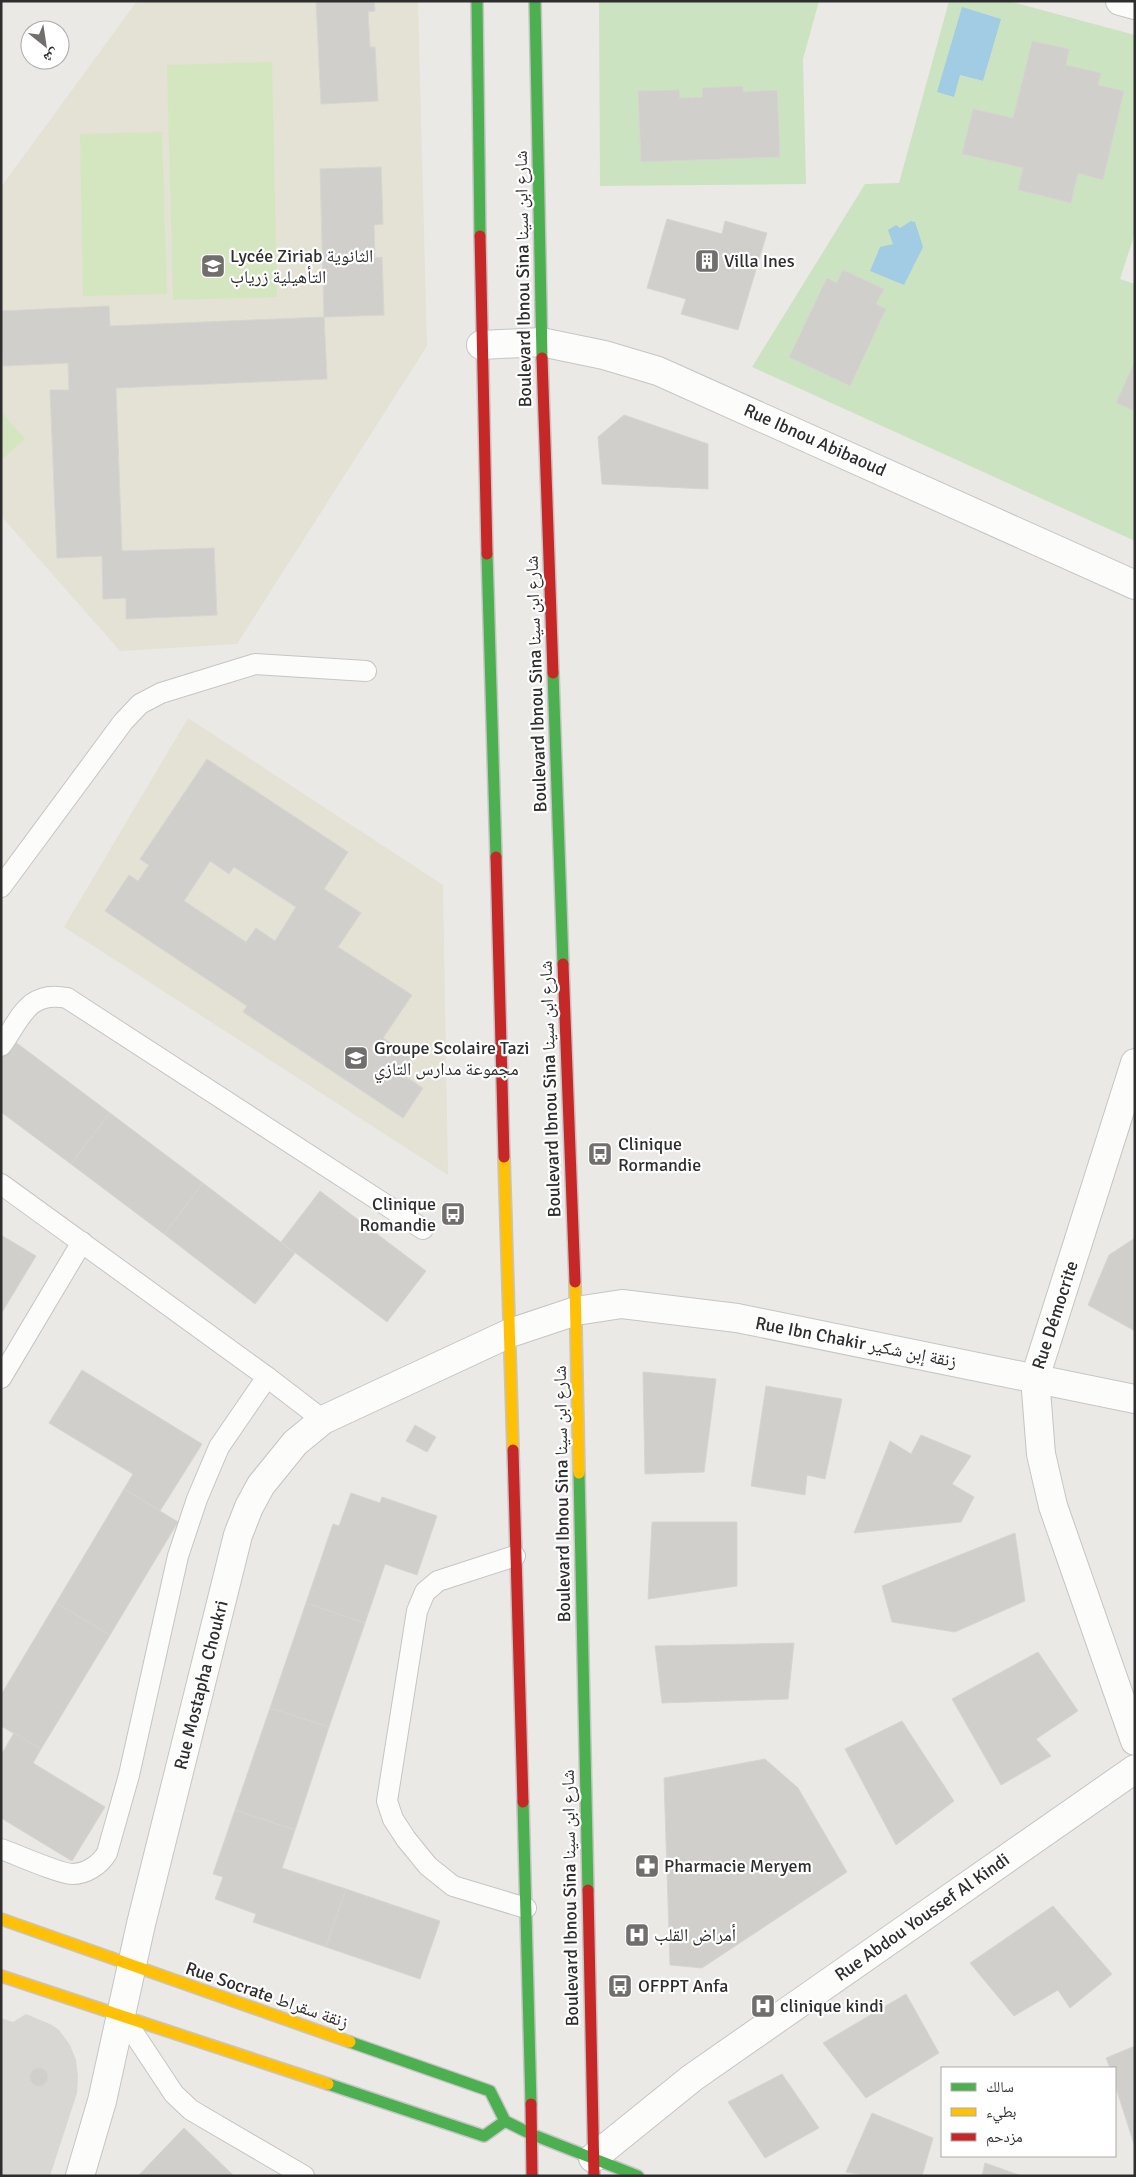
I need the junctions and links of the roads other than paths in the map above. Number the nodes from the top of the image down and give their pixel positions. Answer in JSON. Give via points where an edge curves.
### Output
{"nodes":[{"id":1,"x":478,"y":1,"type":"edge"},
{"id":2,"x":535,"y":1,"type":"edge"},
{"id":3,"x":1120,"y":1,"type":"edge"},
{"id":4,"x":1135,"y":5,"type":"edge"},
{"id":5,"x":541,"y":342,"type":"junction"},
{"id":6,"x":482,"y":345,"type":"junction"},
{"id":7,"x":1135,"y":585,"type":"edge"},
{"id":8,"x":366,"y":671,"type":"dead end"},
{"id":9,"x":1,"y":887,"type":"edge"},
{"id":10,"x":1,"y":1046,"type":"edge"},
{"id":11,"x":1135,"y":1063,"type":"edge"},
{"id":12,"x":1,"y":1184,"type":"edge"},
{"id":13,"x":423,"y":1228,"type":"dead end"},
{"id":14,"x":82,"y":1242,"type":"junction"},
{"id":15,"x":576,"y":1311,"type":"junction"},
{"id":16,"x":510,"y":1333,"type":"junction"},
{"id":17,"x":267,"y":1377,"type":"junction"},
{"id":18,"x":1,"y":1378,"type":"edge"},
{"id":19,"x":1035,"y":1378,"type":"junction"},
{"id":20,"x":1135,"y":1399,"type":"edge"},
{"id":21,"x":323,"y":1420,"type":"junction"},
{"id":22,"x":515,"y":1556,"type":"junction"},
{"id":23,"x":1135,"y":1741,"type":"edge"},
{"id":24,"x":1135,"y":1769,"type":"edge"},
{"id":25,"x":1,"y":1849,"type":"edge"},
{"id":26,"x":526,"y":1908,"type":"junction"},
{"id":27,"x":1,"y":1919,"type":"edge"},
{"id":28,"x":132,"y":1965,"type":"junction"},
{"id":29,"x":1,"y":1976,"type":"edge"},
{"id":30,"x":121,"y":2014,"type":"junction"},
{"id":31,"x":505,"y":2121,"type":"junction"},
{"id":32,"x":531,"y":2134,"type":"junction"},
{"id":33,"x":593,"y":2167,"type":"edge"},
{"id":34,"x":85,"y":2174,"type":"edge"},
{"id":35,"x":628,"y":2174,"type":"edge"},
{"id":36,"x":304,"y":2176,"type":"edge"},
{"id":37,"x":532,"y":2176,"type":"edge"}],
"edges":[{"from":1,"to":6,"type":"main road"},
{"from":2,"to":5,"type":"main road","name":"Boulevard Ibnou Sina شارع ابن سينا"},
{"from":3,"to":4,"type":"street"},
{"from":5,"to":6,"type":"street","name":"Rue Ibnou Abibaoud"},
{"from":5,"to":7,"type":"street","name":"Rue Ibnou Abibaoud","via":[[604,355],[658,371]]},
{"from":5,"to":15,"type":"main road","name":"Boulevard Ibnou Sina شارع ابن سينا"},
{"from":6,"to":16,"type":"main road"},
{"from":8,"to":9,"type":"lane","via":[[255,664],[161,693],[140,704],[123,722]]},
{"from":10,"to":13,"type":"lane","via":[[30,1005],[53,995],[67,998]]},
{"from":11,"to":19,"type":"street","name":"Rue Démocrite"},
{"from":12,"to":14,"type":"lane"},
{"from":14,"to":17,"type":"lane"},
{"from":14,"to":18,"type":"lane"},
{"from":15,"to":16,"type":"street","name":"Rue Ibn Chakir زنقة إبن شكير"},
{"from":15,"to":19,"type":"street","name":"Rue Ibn Chakir زنقة إبن شكير","via":[[622,1304],[737,1318]]},
{"from":15,"to":33,"type":"main road","name":"Boulevard Ibnou Sina شارع ابن سينا"},
{"from":16,"to":21,"type":"street","name":"Rue Mostapha Choukri"},
{"from":16,"to":22,"type":"main road"},
{"from":17,"to":21,"type":"lane"},
{"from":17,"to":25,"type":"lane","via":[[219,1447],[197,1499],[178,1556],[107,1853],[101,1862],[84,1872],[70,1874]]},
{"from":19,"to":20,"type":"street","name":"Rue Ibn Chakir زنقة إبن شكير"},
{"from":19,"to":23,"type":"street","name":"Rue Démocrite","via":[[1041,1454],[1053,1506]]},
{"from":21,"to":28,"type":"street","name":"Rue Mostapha Choukri","via":[[295,1442],[261,1485],[238,1535]]},
{"from":22,"to":26,"type":"main road"},
{"from":22,"to":26,"type":"lane","via":[[438,1581],[425,1592],[417,1611],[387,1801],[393,1819],[406,1839],[428,1866],[453,1886]]},
{"from":24,"to":33,"type":"street","name":"Rue Abdou Youssef Al Kindi","via":[[692,2078]]},
{"from":26,"to":32,"type":"main road"},
{"from":27,"to":28,"type":"main road","name":"Rue Socrate زنقة سقراط"},
{"from":28,"to":30,"type":"street","name":"Rue Mostapha Choukri"},
{"from":28,"to":31,"type":"main road","name":"Rue Socrate زنقة سقراط","via":[[490,2091]]},
{"from":29,"to":30,"type":"main road"},
{"from":30,"to":31,"type":"main road","via":[[484,2136]]},
{"from":30,"to":34,"type":"street","name":"Rue Mostapha Choukri"},
{"from":30,"to":36,"type":"lane","via":[[182,2103]]},
{"from":31,"to":32,"type":"main road"},
{"from":32,"to":33,"type":"main road"},
{"from":32,"to":37,"type":"main road"},
{"from":33,"to":35,"type":"main road"}]}
